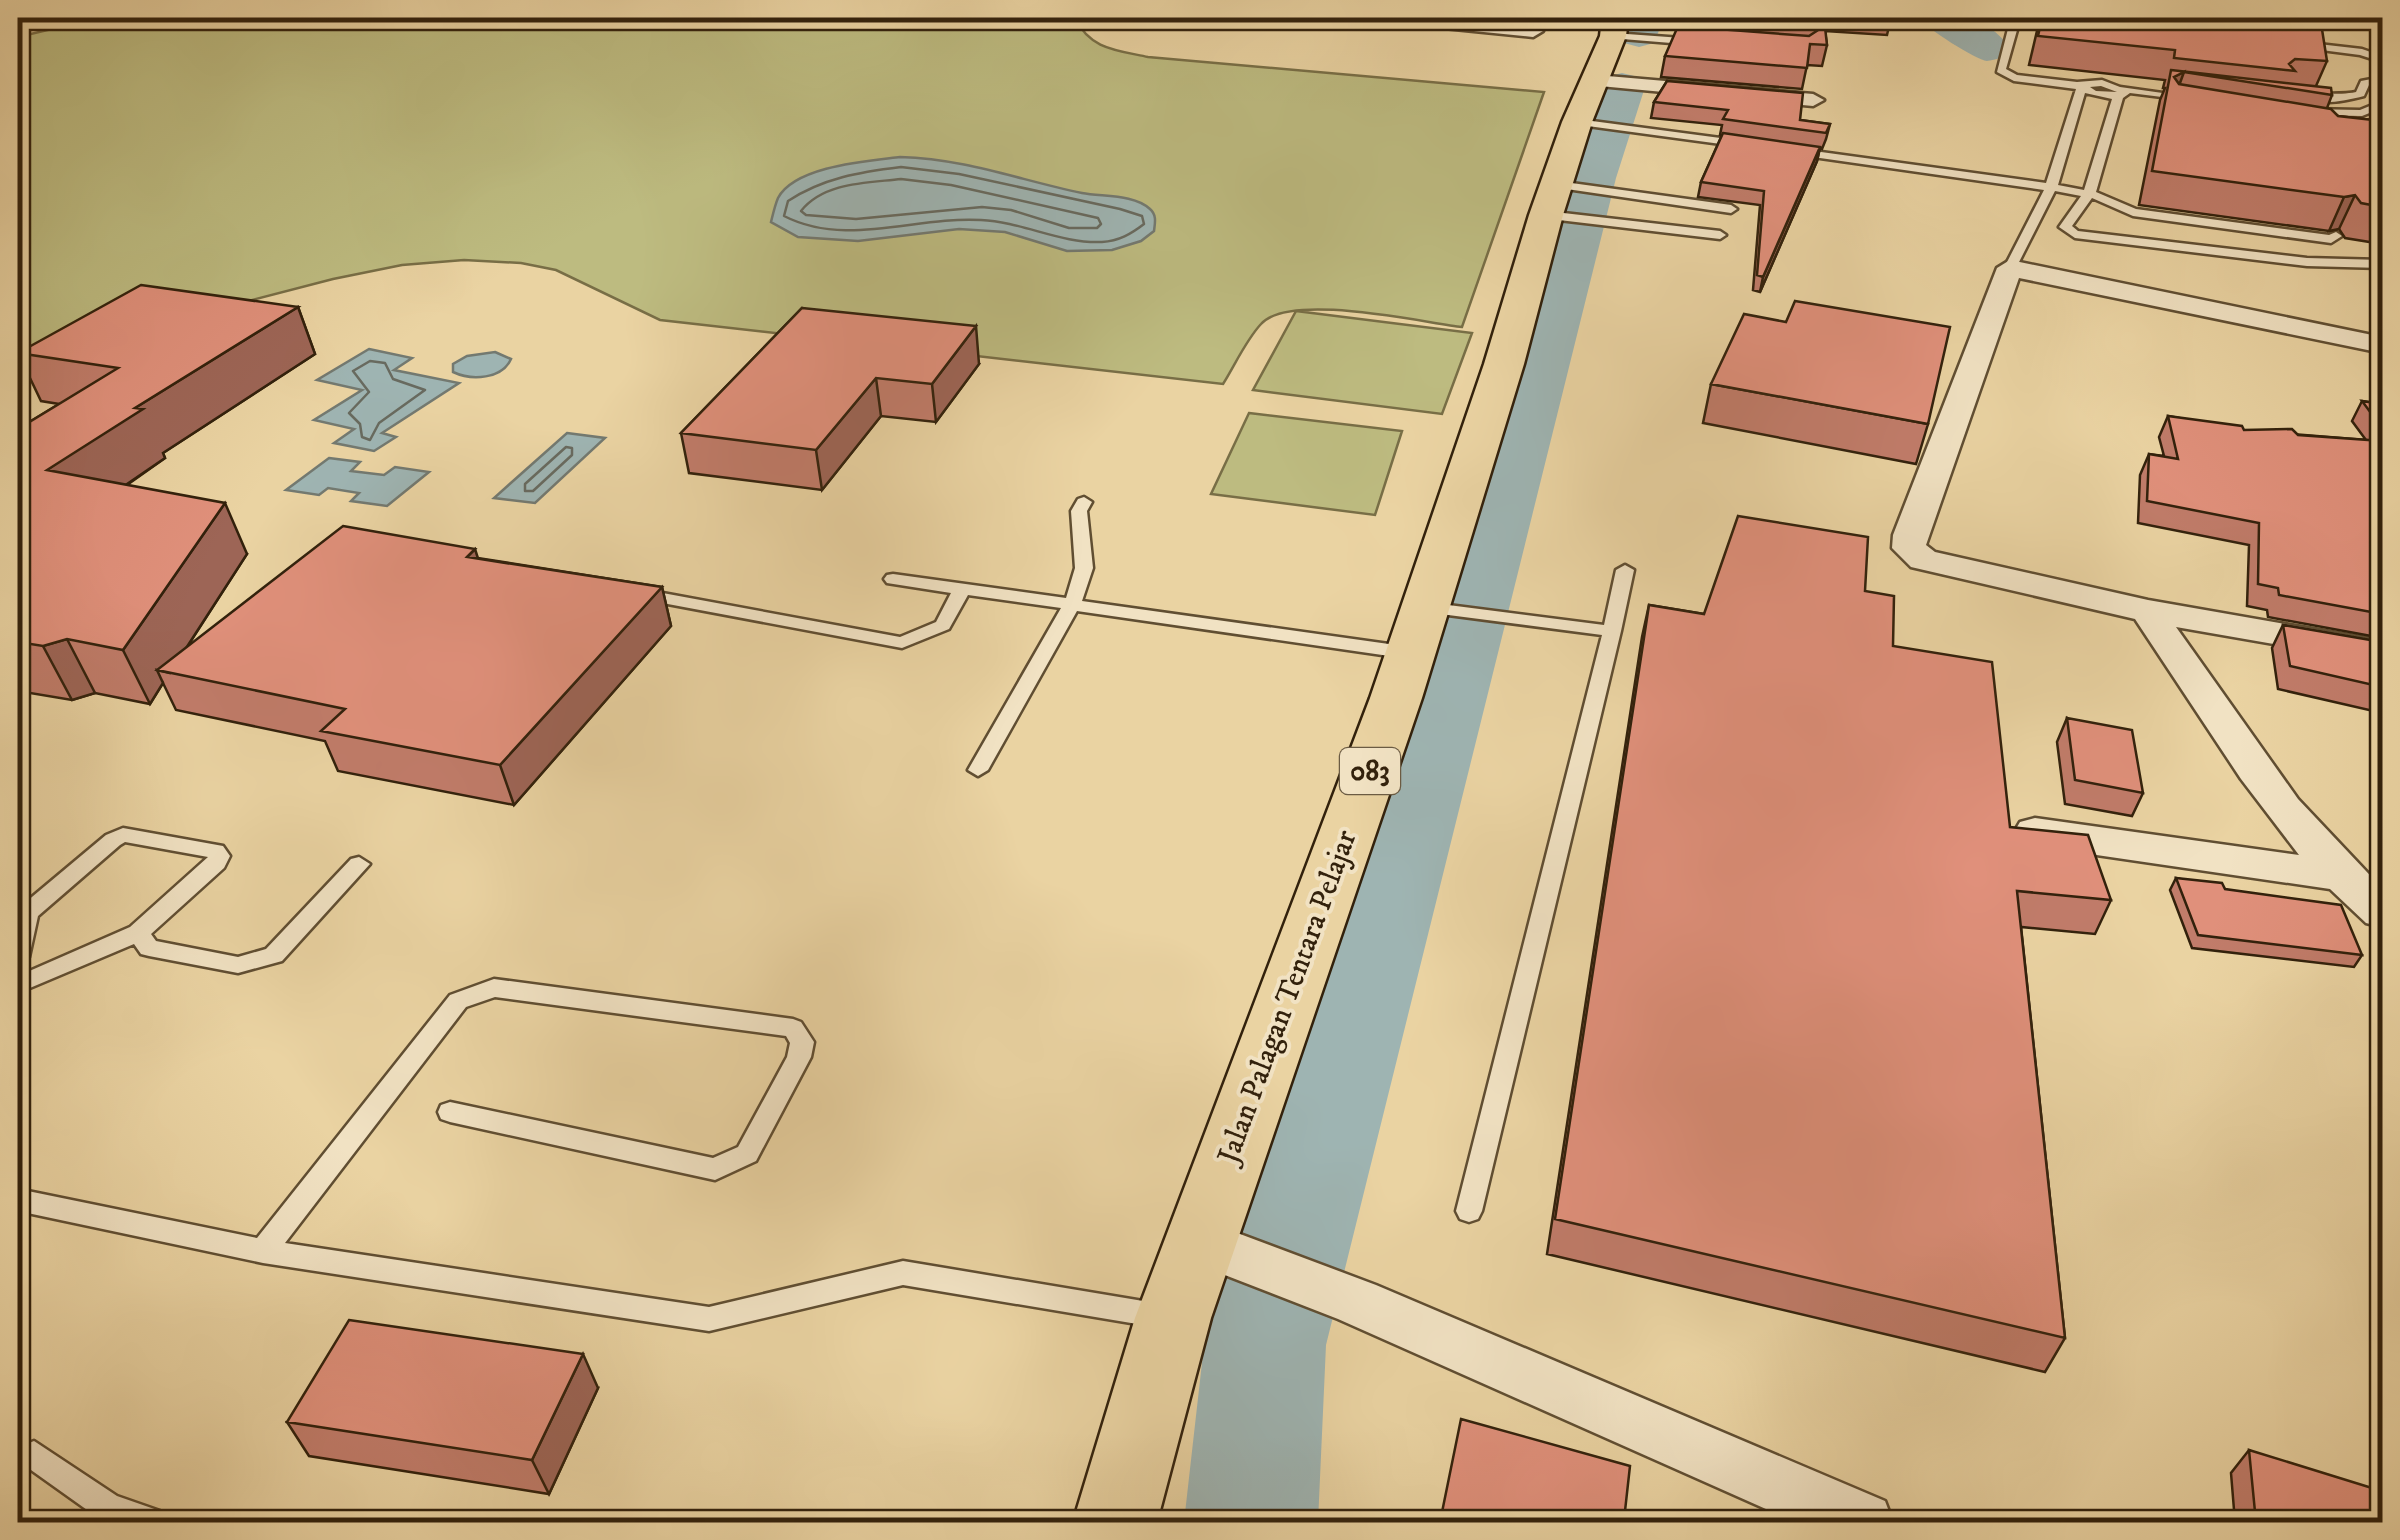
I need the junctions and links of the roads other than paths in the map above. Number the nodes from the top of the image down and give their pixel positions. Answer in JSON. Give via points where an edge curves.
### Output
{"nodes":[{"id":1,"x":1404,"y":18,"type":"edge"},
{"id":2,"x":2021,"y":18,"type":"edge"},
{"id":3,"x":1533,"y":31,"type":"dead end"},
{"id":4,"x":1709,"y":43,"type":"edge"},
{"id":5,"x":2288,"y":44,"type":"edge"},
{"id":6,"x":2382,"y":59,"type":"edge"},
{"id":7,"x":2029,"y":67,"type":"dead end"},
{"id":8,"x":2382,"y":80,"type":"edge"},
{"id":9,"x":1601,"y":84,"type":"edge"},
{"id":10,"x":2080,"y":87,"type":"junction"},
{"id":11,"x":2120,"y":95,"type":"junction"},
{"id":12,"x":2285,"y":96,"type":"edge"},
{"id":13,"x":1813,"y":100,"type":"dead end"},
{"id":14,"x":2197,"y":101,"type":"edge"},
{"id":15,"x":2382,"y":104,"type":"edge"},
{"id":16,"x":2180,"y":110,"type":"edge"},
{"id":17,"x":2290,"y":112,"type":"edge"},
{"id":18,"x":2367,"y":116,"type":"edge"},
{"id":19,"x":2368,"y":133,"type":"edge"},
{"id":20,"x":1766,"y":148,"type":"edge"},
{"id":21,"x":1785,"y":150,"type":"edge"},
{"id":22,"x":2051,"y":187,"type":"junction"},
{"id":23,"x":2088,"y":194,"type":"junction"},
{"id":24,"x":1560,"y":201,"type":"junction"},
{"id":25,"x":1732,"y":208,"type":"edge"},
{"id":26,"x":1720,"y":236,"type":"dead end"},
{"id":27,"x":2336,"y":236,"type":"edge"},
{"id":28,"x":2382,"y":264,"type":"edge"},
{"id":29,"x":2010,"y":268,"type":"junction"},
{"id":30,"x":2382,"y":345,"type":"edge"},
{"id":31,"x":1084,"y":502,"type":"dead end"},
{"id":32,"x":1625,"y":570,"type":"dead end"},
{"id":33,"x":893,"y":579,"type":"dead end"},
{"id":34,"x":962,"y":587,"type":"junction"},
{"id":35,"x":627,"y":592,"type":"edge"},
{"id":36,"x":1074,"y":604,"type":"junction"},
{"id":37,"x":2148,"y":612,"type":"junction"},
{"id":38,"x":1429,"y":623,"type":"junction"},
{"id":39,"x":1612,"y":631,"type":"junction"},
{"id":40,"x":2382,"y":652,"type":"edge"},
{"id":41,"x":978,"y":770,"type":"dead end"},
{"id":42,"x":2016,"y":829,"type":"edge"},
{"id":43,"x":359,"y":864,"type":"dead end"},
{"id":44,"x":2338,"y":875,"type":"junction"},
{"id":45,"x":2382,"y":912,"type":"edge"},
{"id":46,"x":138,"y":933,"type":"junction"},
{"id":47,"x":18,"y":957,"type":"edge"},
{"id":48,"x":18,"y":984,"type":"edge"},
{"id":49,"x":450,"y":1112,"type":"dead end"},
{"id":50,"x":18,"y":1200,"type":"edge"},
{"id":51,"x":1469,"y":1211,"type":"dead end"},
{"id":52,"x":1200,"y":1242,"type":"junction"},
{"id":53,"x":263,"y":1250,"type":"junction"},
{"id":54,"x":1174,"y":1318,"type":"junction"},
{"id":55,"x":34,"y":1455,"type":"dead end"},
{"id":56,"x":149,"y":1522,"type":"edge"},
{"id":57,"x":1115,"y":1522,"type":"edge"},
{"id":58,"x":1863,"y":1522,"type":"edge"}],
"edges":[{"from":1,"to":3,"type":"street"},
{"from":2,"to":10,"type":"lane","via":[[2001,70],[2014,78]]},
{"from":4,"to":9,"type":"lane"},
{"from":5,"to":6,"type":"lane"},
{"from":7,"to":10,"type":"lane","via":[[2020,70]]},
{"from":8,"to":12,"type":"lane","via":[[2340,100]]},
{"from":9,"to":13,"type":"street"},
{"from":9,"to":20,"type":"lane"},
{"from":9,"to":24,"type":"main road","name":"Jalan Palagan Tentara Pelajar","number":"083"},
{"from":10,"to":11,"type":"lane","via":[[2102,83]]},
{"from":10,"to":22,"type":"lane"},
{"from":11,"to":14,"type":"lane"},
{"from":11,"to":16,"type":"lane"},
{"from":11,"to":23,"type":"lane"},
{"from":15,"to":18,"type":"lane"},
{"from":17,"to":18,"type":"lane"},
{"from":18,"to":19,"type":"lane"},
{"from":21,"to":22,"type":"lane"},
{"from":22,"to":23,"type":"lane"},
{"from":22,"to":29,"type":"lane"},
{"from":23,"to":27,"type":"lane","via":[[2133,212]]},
{"from":23,"to":28,"type":"lane","via":[[2065,227],[2085,238]]},
{"from":24,"to":25,"type":"lane"},
{"from":24,"to":26,"type":"lane","via":[[1607,222]]},
{"from":24,"to":38,"type":"main road","name":"Jalan Palagan Tentara Pelajar","number":"083","via":[[1504,364]]},
{"from":29,"to":30,"type":"street"},
{"from":29,"to":37,"type":"street","via":[[1909,548],[1923,560]]},
{"from":31,"to":36,"type":"lane","via":[[1084,568]]},
{"from":32,"to":39,"type":"lane"},
{"from":33,"to":34,"type":"lane"},
{"from":34,"to":35,"type":"lane","via":[[942,626],[902,643]]},
{"from":34,"to":36,"type":"lane"},
{"from":36,"to":38,"type":"lane"},
{"from":36,"to":41,"type":"lane"},
{"from":37,"to":40,"type":"street"},
{"from":37,"to":44,"type":"street","via":[[2228,734]]},
{"from":38,"to":39,"type":"lane","via":[[1497,616]]},
{"from":38,"to":52,"type":"main road","name":"Jalan Palagan Tentara Pelajar","number":"083"},
{"from":39,"to":51,"type":"lane"},
{"from":42,"to":44,"type":"street"},
{"from":43,"to":46,"type":"lane","via":[[274,955],[238,965],[149,948]]},
{"from":44,"to":45,"type":"street"},
{"from":46,"to":47,"type":"lane","via":[[220,856],[132,835],[113,840],[28,913]]},
{"from":46,"to":48,"type":"lane"},
{"from":49,"to":53,"type":"lane","via":[[714,1169],[748,1154],[802,1042],[793,1028],[494,988],[458,1001]]},
{"from":50,"to":53,"type":"lane"},
{"from":52,"to":54,"type":"main road","name":"Jalan Palagan Tentara Pelajar","number":"083"},
{"from":52,"to":58,"type":"street","via":[[1356,1302]]},
{"from":53,"to":54,"type":"lane","via":[[710,1318],[904,1273]]},
{"from":54,"to":57,"type":"main road","name":"Jalan Palagan Tentara Pelajar","number":"083"},
{"from":55,"to":56,"type":"lane","via":[[108,1507]]}]}
